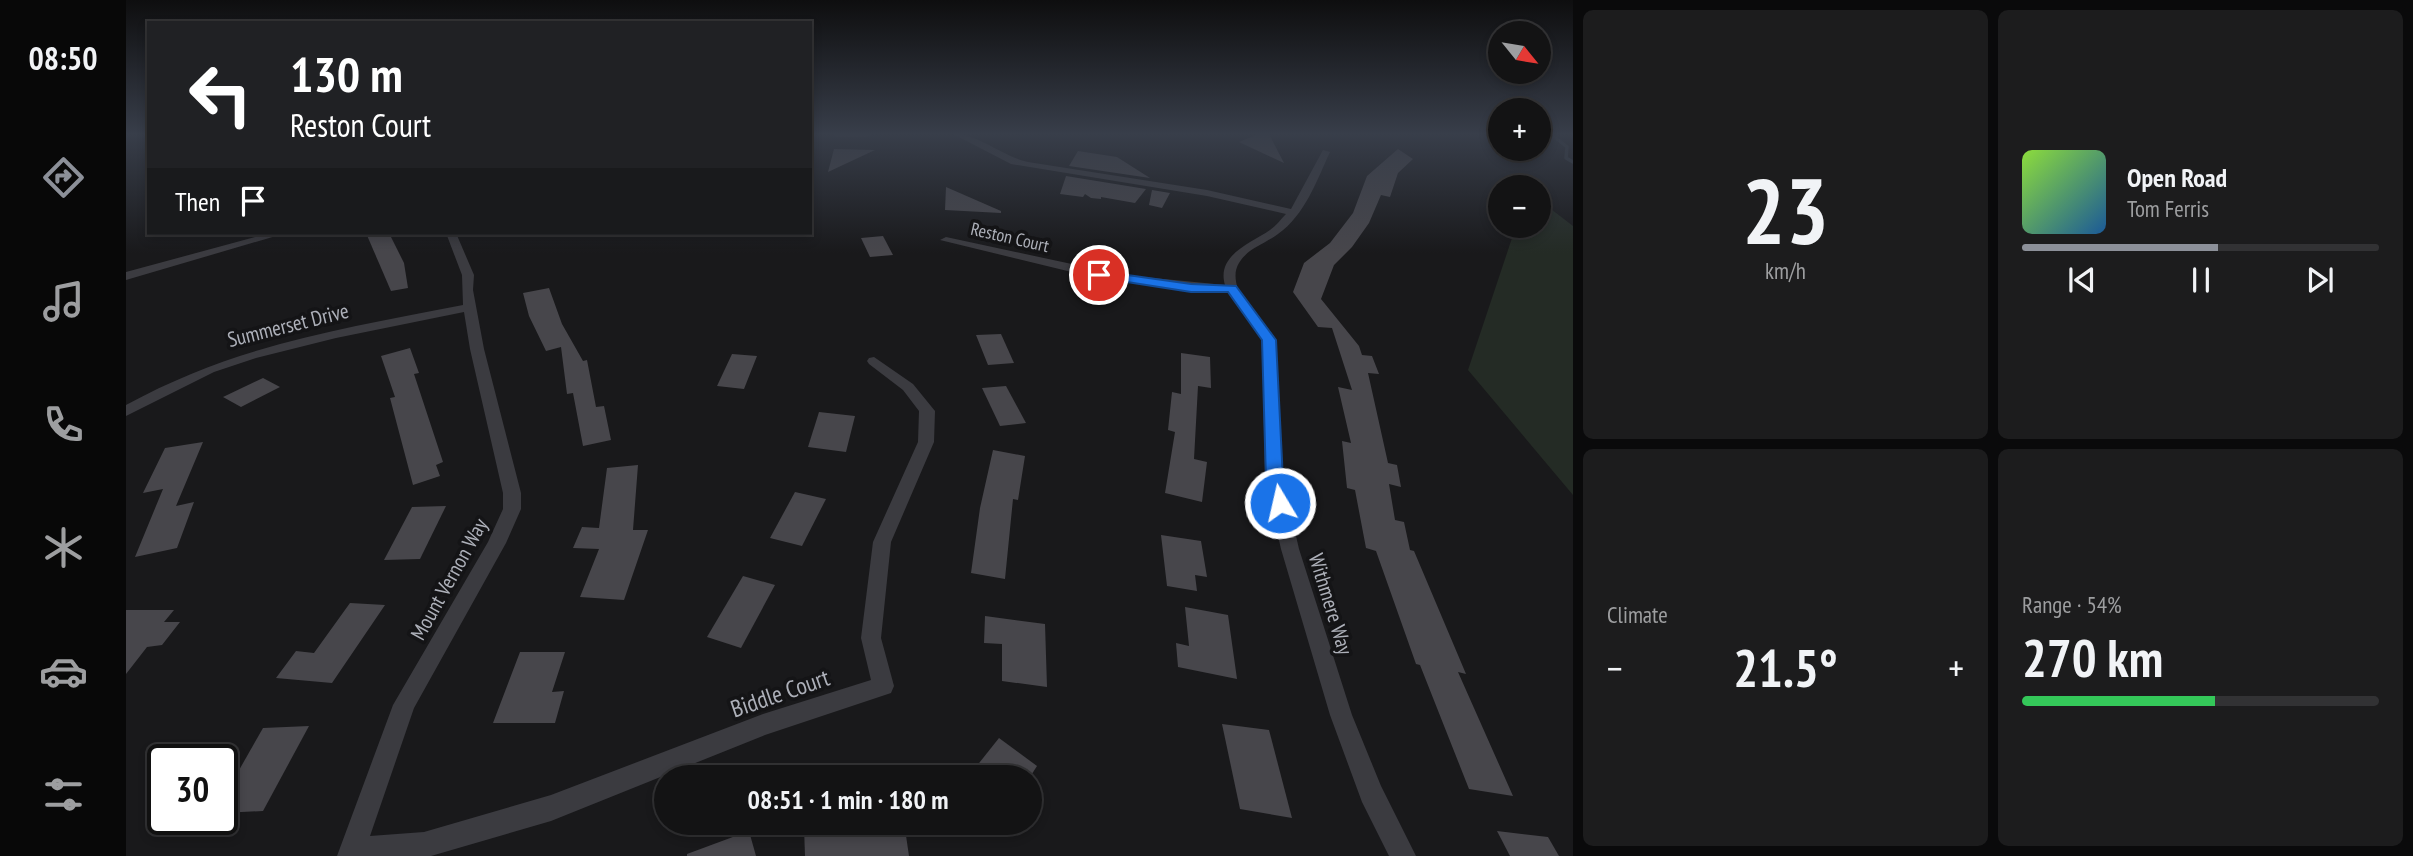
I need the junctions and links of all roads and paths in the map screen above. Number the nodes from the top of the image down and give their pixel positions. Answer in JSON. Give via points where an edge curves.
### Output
{"nodes":[{"id":1,"x":1085,"y":174,"type":"edge"},
{"id":2,"x":1316,"y":174,"type":"edge"},
{"id":3,"x":1291,"y":212,"type":"junction"},
{"id":4,"x":274,"y":235,"type":"edge"},
{"id":5,"x":452,"y":235,"type":"edge"},
{"id":6,"x":946,"y":240,"type":"dead end"},
{"id":7,"x":126,"y":276,"type":"edge"},
{"id":8,"x":1232,"y":289,"type":"junction"},
{"id":9,"x":470,"y":307,"type":"junction"},
{"id":10,"x":874,"y":361,"type":"dead end"},
{"id":11,"x":126,"y":411,"type":"edge"},
{"id":12,"x":351,"y":854,"type":"edge"},
{"id":13,"x":1403,"y":856,"type":"edge"}],
"edges":[{"from":1,"to":3,"type":"street"},
{"from":2,"to":3,"type":"street"},
{"from":3,"to":8,"type":"street","via":[[1276,231],[1237,256],[1229,278]]},
{"from":4,"to":7,"type":"street"},
{"from":5,"to":9,"type":"street","name":"Mount Vernon Way","via":[[468,275]]},
{"from":6,"to":8,"type":"street","name":"Reston Court","via":[[1099,275]]},
{"from":8,"to":13,"type":"street","name":"Withmere Way","via":[[1269,340],[1275,480],[1290,549],[1341,715],[1371,793]]},
{"from":9,"to":11,"type":"street","name":"Summerset Drive","via":[[272,346],[207,369]]},
{"from":9,"to":12,"type":"street","name":"Mount Vernon Way","via":[[512,509],[404,705]]},
{"from":10,"to":12,"type":"street","name":"Biddle Court","via":[[908,387],[927,411],[926,442],[882,542],[871,638],[883,686],[763,725],[551,808],[424,845]]}]}
